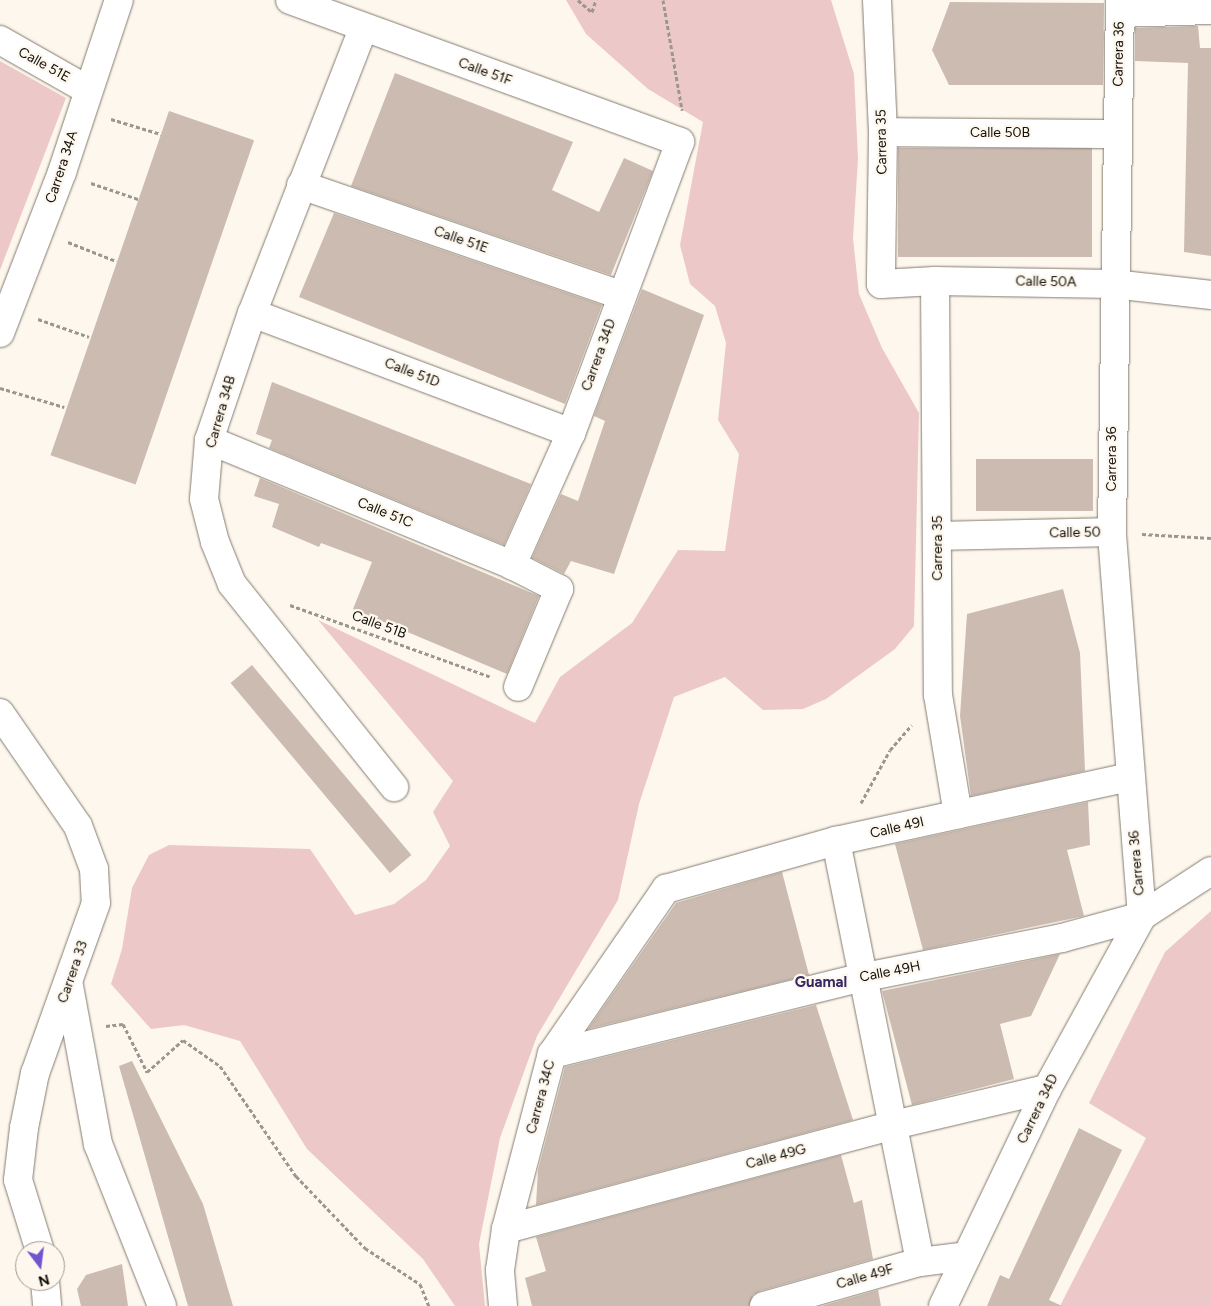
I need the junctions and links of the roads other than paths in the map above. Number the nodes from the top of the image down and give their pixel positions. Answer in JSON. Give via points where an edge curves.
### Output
{"nodes":[{"id":1,"x":119,"y":0,"type":"edge"},
{"id":2,"x":290,"y":0,"type":"edge"},
{"id":3,"x":877,"y":0,"type":"edge"},
{"id":4,"x":1120,"y":7,"type":"edge"},
{"id":5,"x":1211,"y":10,"type":"edge"},
{"id":6,"x":363,"y":29,"type":"junction"},
{"id":7,"x":0,"y":40,"type":"edge"},
{"id":8,"x":88,"y":90,"type":"junction"},
{"id":9,"x":882,"y":132,"type":"junction"},
{"id":10,"x":1118,"y":134,"type":"junction"},
{"id":11,"x":680,"y":142,"type":"joint"},
{"id":12,"x":301,"y":185,"type":"junction"},
{"id":13,"x":935,"y":281,"type":"junction"},
{"id":14,"x":881,"y":284,"type":"joint"},
{"id":15,"x":1113,"y":284,"type":"junction"},
{"id":16,"x":621,"y":295,"type":"junction"},
{"id":17,"x":1211,"y":295,"type":"edge"},
{"id":18,"x":252,"y":313,"type":"junction"},
{"id":19,"x":0,"y":333,"type":"edge"},
{"id":20,"x":571,"y":433,"type":"junction"},
{"id":21,"x":209,"y":440,"type":"junction"},
{"id":22,"x":1112,"y":532,"type":"junction"},
{"id":23,"x":938,"y":536,"type":"junction"},
{"id":24,"x":512,"y":565,"type":"junction"},
{"id":25,"x":518,"y":687,"type":"road end"},
{"id":26,"x":0,"y":713,"type":"edge"},
{"id":27,"x":1130,"y":777,"type":"junction"},
{"id":28,"x":394,"y":787,"type":"dead end"},
{"id":29,"x":958,"y":814,"type":"junction"},
{"id":30,"x":836,"y":842,"type":"junction"},
{"id":31,"x":1211,"y":871,"type":"edge"},
{"id":32,"x":666,"y":889,"type":"joint"},
{"id":33,"x":1142,"y":916,"type":"junction"},
{"id":34,"x":860,"y":978,"type":"junction"},
{"id":35,"x":69,"y":986,"type":"junction"},
{"id":36,"x":552,"y":1054,"type":"junction"},
{"id":37,"x":1047,"y":1089,"type":"junction"},
{"id":38,"x":890,"y":1126,"type":"junction"},
{"id":39,"x":506,"y":1229,"type":"junction"},
{"id":40,"x":37,"y":1241,"type":"edge"},
{"id":41,"x":967,"y":1256,"type":"junction"},
{"id":42,"x":920,"y":1262,"type":"junction"},
{"id":43,"x":46,"y":1291,"type":"edge"},
{"id":44,"x":47,"y":1306,"type":"edge"},
{"id":45,"x":162,"y":1306,"type":"edge"},
{"id":46,"x":503,"y":1306,"type":"edge"},
{"id":47,"x":764,"y":1306,"type":"edge"},
{"id":48,"x":943,"y":1306,"type":"edge"}],
"edges":[{"from":1,"to":8,"type":"street","name":"Carrera 34A"},
{"from":2,"to":6,"type":"street","name":"Calle 51F"},
{"from":3,"to":9,"type":"street","name":"Carrera 35"},
{"from":4,"to":5,"type":"street"},
{"from":4,"to":10,"type":"street","name":"Carrera 36"},
{"from":6,"to":11,"type":"street","name":"Calle 51F"},
{"from":6,"to":12,"type":"street","name":"Carrera 34B"},
{"from":7,"to":8,"type":"street","name":"Calle 51E"},
{"from":8,"to":19,"type":"street","name":"Carrera 34A","via":[[62,172]]},
{"from":9,"to":10,"type":"street","name":"Calle 50B"},
{"from":9,"to":14,"type":"street","name":"Carrera 35"},
{"from":10,"to":15,"type":"street","name":"Carrera 36"},
{"from":11,"to":16,"type":"street","name":"Carrera 34D"},
{"from":12,"to":16,"type":"street","name":"Calle 51E"},
{"from":12,"to":18,"type":"street","name":"Carrera 34B"},
{"from":13,"to":14,"type":"street","name":"Calle 50A"},
{"from":13,"to":15,"type":"street","name":"Calle 50A"},
{"from":13,"to":23,"type":"street","name":"Carrera 35"},
{"from":15,"to":17,"type":"street","name":"Calle 50A"},
{"from":15,"to":22,"type":"street","name":"Carrera 36"},
{"from":16,"to":20,"type":"street","name":"Carrera 34D"},
{"from":18,"to":20,"type":"street","name":"Calle 51D"},
{"from":18,"to":21,"type":"street","name":"Carrera 34B"},
{"from":20,"to":24,"type":"street","name":"Carrera 34D"},
{"from":21,"to":24,"type":"street","name":"Calle 51C"},
{"from":21,"to":28,"type":"street","name":"Carrera 34B","via":[[204,499],[215,542],[232,584]]},
{"from":22,"to":23,"type":"street","name":"Calle 50"},
{"from":22,"to":27,"type":"street","name":"Carrera 36"},
{"from":23,"to":29,"type":"street","name":"Carrera 35","via":[[938,695]]},
{"from":24,"to":25,"type":"street","name":"Calle 51C","via":[[560,589]]},
{"from":26,"to":35,"type":"street","name":"Carrera 33","via":[[78,826],[94,869],[96,902]]},
{"from":27,"to":29,"type":"street","name":"Calle 49I"},
{"from":27,"to":33,"type":"street","name":"Carrera 36"},
{"from":29,"to":30,"type":"street","name":"Calle 49I"},
{"from":30,"to":32,"type":"street","name":"Calle 49I"},
{"from":30,"to":34,"type":"street"},
{"from":31,"to":33,"type":"street"},
{"from":32,"to":36,"type":"street","name":"Carrera 34C"},
{"from":33,"to":34,"type":"street","name":"Calle 49H","via":[[1062,938]]},
{"from":33,"to":37,"type":"street","name":"Carrera 34D"},
{"from":34,"to":36,"type":"street","name":"Calle 49H"},
{"from":34,"to":38,"type":"street"},
{"from":35,"to":40,"type":"street","name":"Carrera 33","via":[[35,1073],[24,1128],[18,1180]]},
{"from":35,"to":45,"type":"street","via":[[98,1144]]},
{"from":36,"to":39,"type":"street","name":"Carrera 34C"},
{"from":37,"to":38,"type":"street","name":"Calle 49G"},
{"from":37,"to":41,"type":"street","name":"Carrera 34D"},
{"from":38,"to":39,"type":"street","name":"Calle 49G"},
{"from":38,"to":42,"type":"street"},
{"from":39,"to":46,"type":"street","name":"Carrera 34C","via":[[500,1270]]},
{"from":41,"to":42,"type":"street","name":"Calle 49F"},
{"from":41,"to":48,"type":"street","name":"Carrera 34D"},
{"from":42,"to":47,"type":"street","name":"Calle 49F"},
{"from":43,"to":44,"type":"street"}]}
